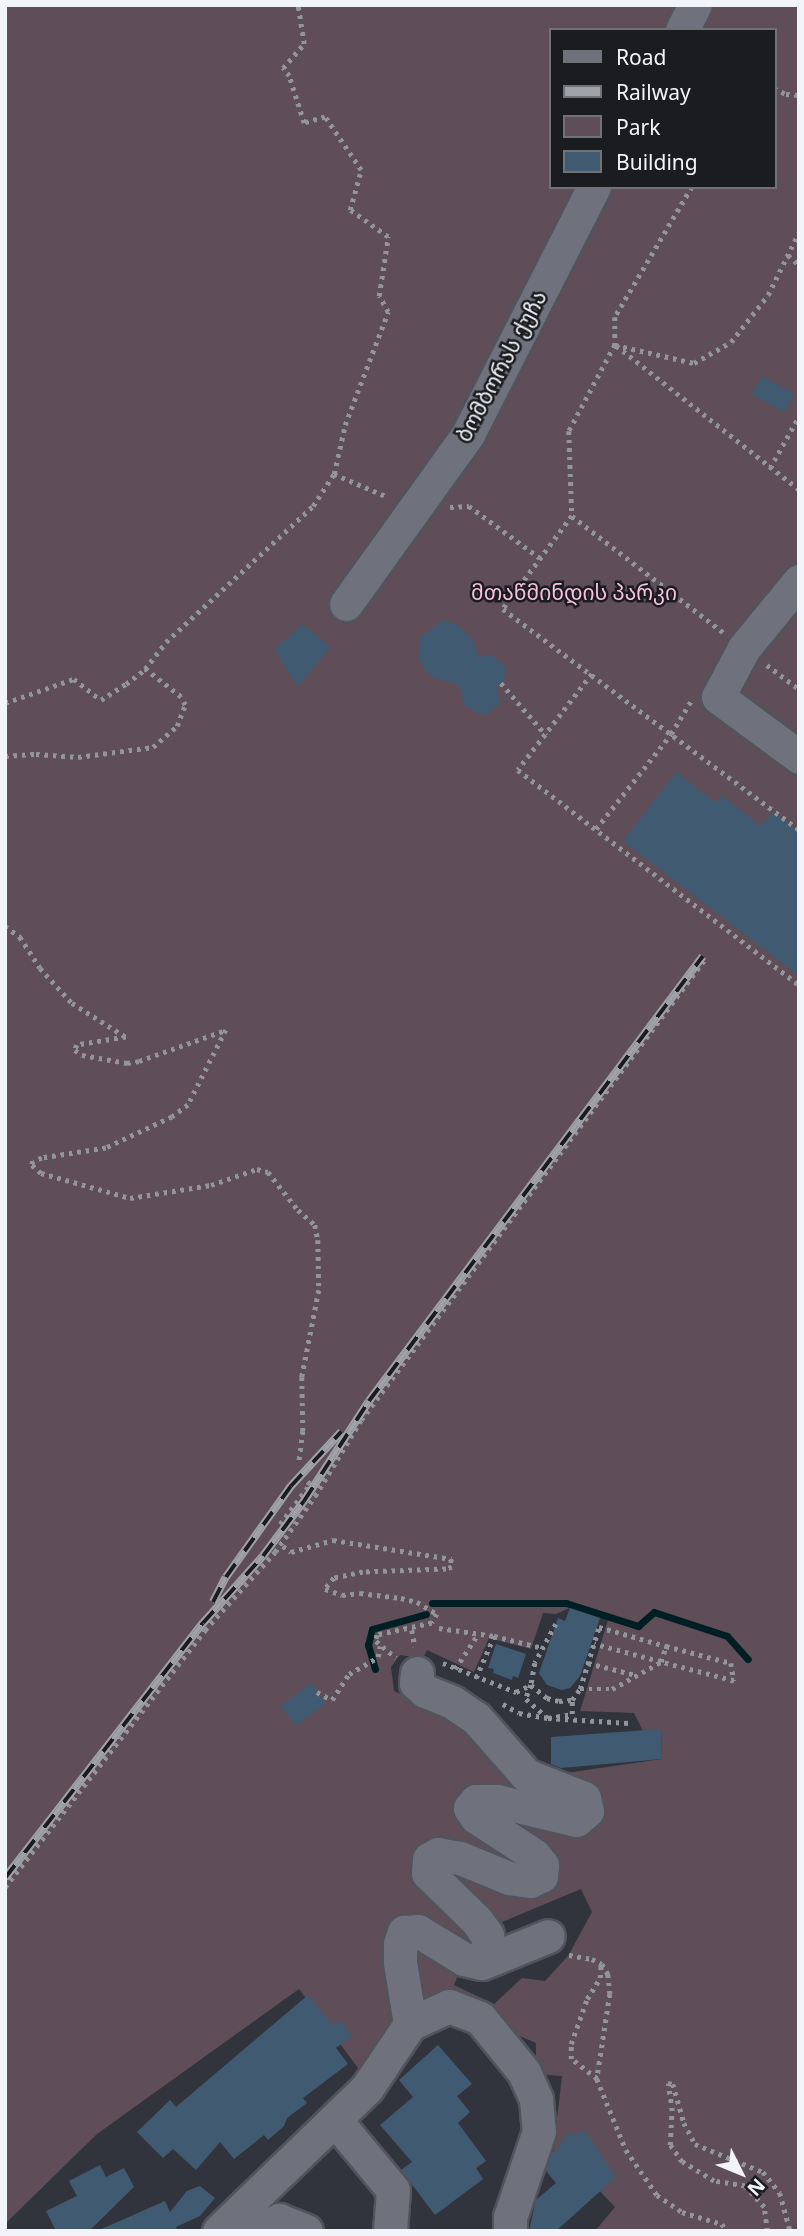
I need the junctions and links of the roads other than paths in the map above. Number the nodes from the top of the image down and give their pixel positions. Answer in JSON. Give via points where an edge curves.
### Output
{"nodes":[{"id":1,"x":695,"y":5,"type":"edge"},
{"id":2,"x":683,"y":28,"type":"edge"},
{"id":3,"x":593,"y":189,"type":"edge"},
{"id":4,"x":799,"y":582,"type":"edge"},
{"id":5,"x":346,"y":604,"type":"dead end"},
{"id":6,"x":799,"y":757,"type":"edge"},
{"id":7,"x":416,"y":1663,"type":"road end"},
{"id":8,"x":548,"y":1936,"type":"road end"},
{"id":9,"x":490,"y":1958,"type":"junction"},
{"id":10,"x":410,"y":2024,"type":"junction"},
{"id":11,"x":336,"y":2121,"type":"junction"},
{"id":12,"x":219,"y":2231,"type":"edge"},
{"id":13,"x":259,"y":2231,"type":"edge"},
{"id":14,"x":306,"y":2231,"type":"edge"},
{"id":15,"x":390,"y":2231,"type":"edge"},
{"id":16,"x":510,"y":2231,"type":"edge"}],
"edges":[{"from":1,"to":2,"type":"street"},
{"from":3,"to":5,"type":"street","name":"ბომბორას ქუჩა","via":[[468,434]]},
{"from":4,"to":6,"type":"street","via":[[744,648],[718,696]]},
{"from":7,"to":9,"type":"street","via":[[416,1683],[476,1718],[526,1775],[584,1798],[587,1811],[576,1820],[497,1801],[476,1801],[470,1808],[476,1817],[534,1855],[542,1865],[541,1876],[530,1881],[438,1853],[429,1859],[428,1872],[487,1935]]},
{"from":8,"to":9,"type":"street"},
{"from":9,"to":10,"type":"street","via":[[482,1963],[464,1959],[418,1931],[404,1932],[400,1962]]},
{"from":10,"to":11,"type":"street","via":[[386,2064]]},
{"from":10,"to":16,"type":"street","via":[[449,2006],[480,2018],[524,2072],[536,2099],[539,2131],[510,2217]]},
{"from":11,"to":12,"type":"street"},
{"from":11,"to":15,"type":"street","via":[[393,2190]]},
{"from":13,"to":14,"type":"street","via":[[279,2220]]}]}
